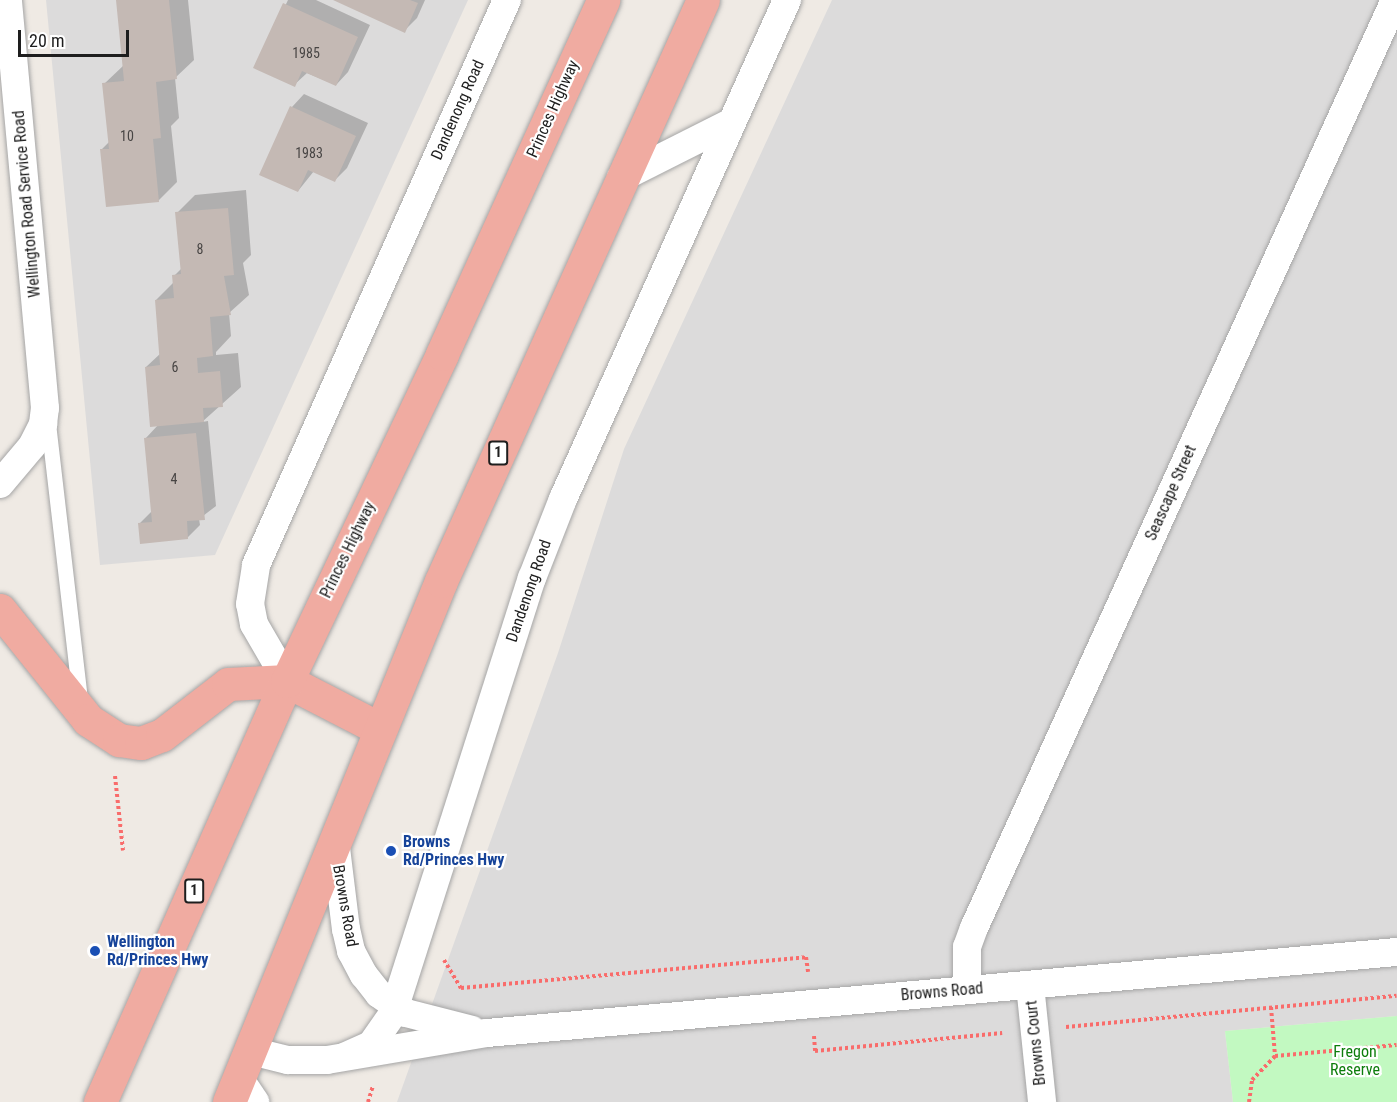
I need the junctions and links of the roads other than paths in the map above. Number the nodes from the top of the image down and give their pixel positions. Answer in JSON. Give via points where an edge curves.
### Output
{"nodes":[{"id":1,"x":8,"y":0,"type":"edge"},
{"id":2,"x":507,"y":0,"type":"edge"},
{"id":3,"x":603,"y":0,"type":"edge"},
{"id":4,"x":702,"y":0,"type":"edge"},
{"id":5,"x":787,"y":0,"type":"edge"},
{"id":6,"x":1395,"y":0,"type":"edge"},
{"id":7,"x":730,"y":123,"type":"junction"},
{"id":8,"x":621,"y":178,"type":"junction"},
{"id":9,"x":45,"y":408,"type":"junction"},
{"id":10,"x":0,"y":483,"type":"edge"},
{"id":11,"x":0,"y":610,"type":"edge"},
{"id":12,"x":287,"y":681,"type":"junction"},
{"id":13,"x":81,"y":712,"type":"junction"},
{"id":14,"x":378,"y":728,"type":"junction"},
{"id":15,"x":335,"y":837,"type":"junction"},
{"id":16,"x":1397,"y":952,"type":"edge"},
{"id":17,"x":1030,"y":985,"type":"junction"},
{"id":18,"x":967,"y":990,"type":"junction"},
{"id":19,"x":394,"y":1007,"type":"junction"},
{"id":20,"x":487,"y":1033,"type":"junction"},
{"id":21,"x":346,"y":1056,"type":"junction"},
{"id":22,"x":243,"y":1083,"type":"edge"},
{"id":23,"x":100,"y":1102,"type":"edge"},
{"id":24,"x":1042,"y":1102,"type":"edge"}],
"edges":[{"from":1,"to":9,"type":"street","name":"Wellington Road Service Road"},
{"from":2,"to":12,"type":"street","name":"Dandenong Road","via":[[256,565],[250,604],[254,624]]},
{"from":3,"to":12,"type":"highway","name":"Princes Highway","number":"1"},
{"from":4,"to":8,"type":"highway","number":"1"},
{"from":5,"to":7,"type":"street","name":"Dandenong Road"},
{"from":6,"to":18,"type":"street","name":"Seascape Street","via":[[974,928],[968,947]]},
{"from":7,"to":8,"type":"street"},
{"from":7,"to":19,"type":"street","name":"Dandenong Road","via":[[563,499],[532,578]]},
{"from":8,"to":14,"type":"highway","number":"1"},
{"from":9,"to":10,"type":"street","name":"Wellington Road Service Road","via":[[32,446]]},
{"from":9,"to":13,"type":"lane","name":"Wellington Road Service Road"},
{"from":11,"to":13,"type":"highway"},
{"from":12,"to":13,"type":"highway","via":[[228,684],[169,732],[141,742],[111,737]]},
{"from":12,"to":14,"type":"highway"},
{"from":12,"to":23,"type":"highway","name":"Princes Highway","number":"1"},
{"from":14,"to":15,"type":"highway","number":"1"},
{"from":15,"to":19,"type":"street","name":"Browns Road","via":[[351,951],[369,982]]},
{"from":15,"to":22,"type":"highway","number":"1"},
{"from":16,"to":17,"type":"street","name":"Browns Road"},
{"from":17,"to":18,"type":"street","name":"Browns Road"},
{"from":17,"to":24,"type":"street","name":"Browns Court"},
{"from":18,"to":20,"type":"street","name":"Browns Road"},
{"from":19,"to":20,"type":"street","name":"Browns Road","via":[[415,1017]]},
{"from":19,"to":21,"type":"street","name":"Dandenong Road","via":[[371,1045]]},
{"from":20,"to":21,"type":"street","name":"Browns Road"},
{"from":21,"to":22,"type":"street","name":"Browns Road","via":[[288,1060]]}]}
